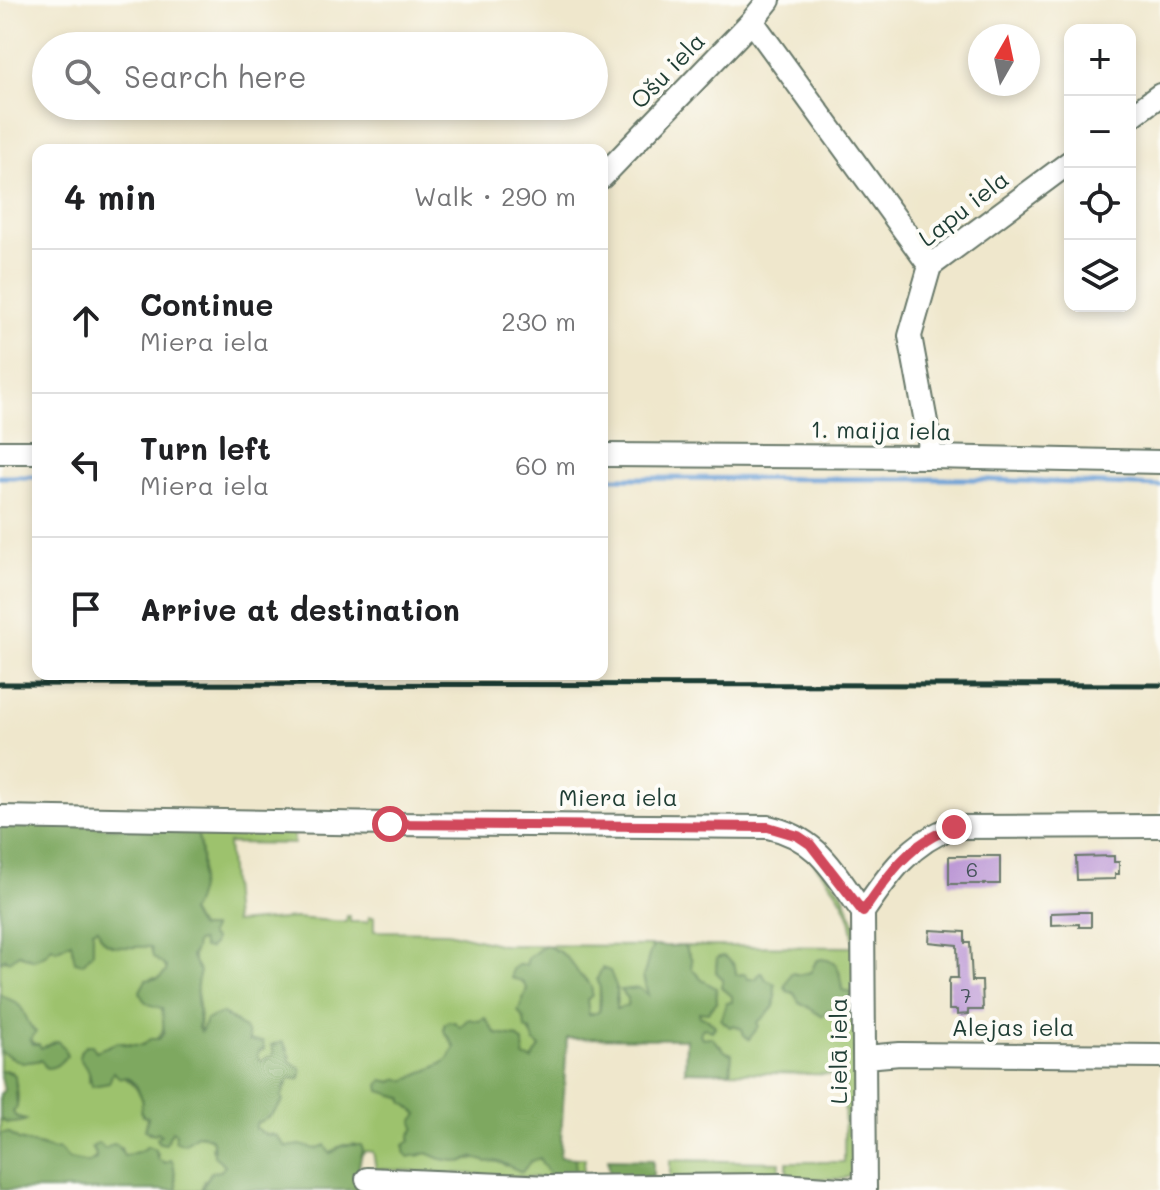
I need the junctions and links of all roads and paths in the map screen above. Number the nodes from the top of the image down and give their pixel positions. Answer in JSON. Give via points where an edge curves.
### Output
{"nodes":[{"id":1,"x":769,"y":0,"type":"edge"},
{"id":2,"x":752,"y":21,"type":"junction"},
{"id":3,"x":1160,"y":95,"type":"edge"},
{"id":4,"x":1136,"y":113,"type":"edge"},
{"id":5,"x":1064,"y":166,"type":"edge"},
{"id":6,"x":608,"y":171,"type":"edge"},
{"id":7,"x":930,"y":266,"type":"junction"},
{"id":8,"x":0,"y":452,"type":"edge"},
{"id":9,"x":32,"y":452,"type":"edge"},
{"id":10,"x":608,"y":455,"type":"edge"},
{"id":11,"x":930,"y":457,"type":"junction"},
{"id":12,"x":1160,"y":462,"type":"edge"},
{"id":13,"x":0,"y":817,"type":"edge"},
{"id":14,"x":1160,"y":826,"type":"edge"},
{"id":15,"x":863,"y":912,"type":"junction"},
{"id":16,"x":1160,"y":1056,"type":"edge"},
{"id":17,"x":866,"y":1057,"type":"junction"},
{"id":18,"x":367,"y":1179,"type":"dead end"},
{"id":19,"x":548,"y":1188,"type":"edge"},
{"id":20,"x":856,"y":1190,"type":"edge"},
{"id":21,"x":865,"y":1190,"type":"edge"}],
"edges":[{"from":1,"to":2,"type":"street","name":"Ošu iela"},
{"from":2,"to":6,"type":"street","name":"Ošu iela"},
{"from":2,"to":7,"type":"street"},
{"from":3,"to":4,"type":"street"},
{"from":5,"to":7,"type":"street","name":"Lapu iela"},
{"from":7,"to":11,"type":"street","name":"Lapu iela","via":[[910,336]]},
{"from":8,"to":9,"type":"street"},
{"from":10,"to":11,"type":"street","name":"1. maija iela"},
{"from":11,"to":12,"type":"street","name":"1. maija iela"},
{"from":13,"to":15,"type":"street","name":"Miera iela","via":[[768,827],[810,844]]},
{"from":14,"to":15,"type":"street","via":[[954,827],[909,852]]},
{"from":15,"to":17,"type":"street","name":"Lielā iela"},
{"from":16,"to":17,"type":"street","name":"Alejas iela"},
{"from":17,"to":21,"type":"street","name":"Lielā iela"},
{"from":18,"to":19,"type":"street"},
{"from":19,"to":20,"type":"street","via":[[783,1185]]}]}
